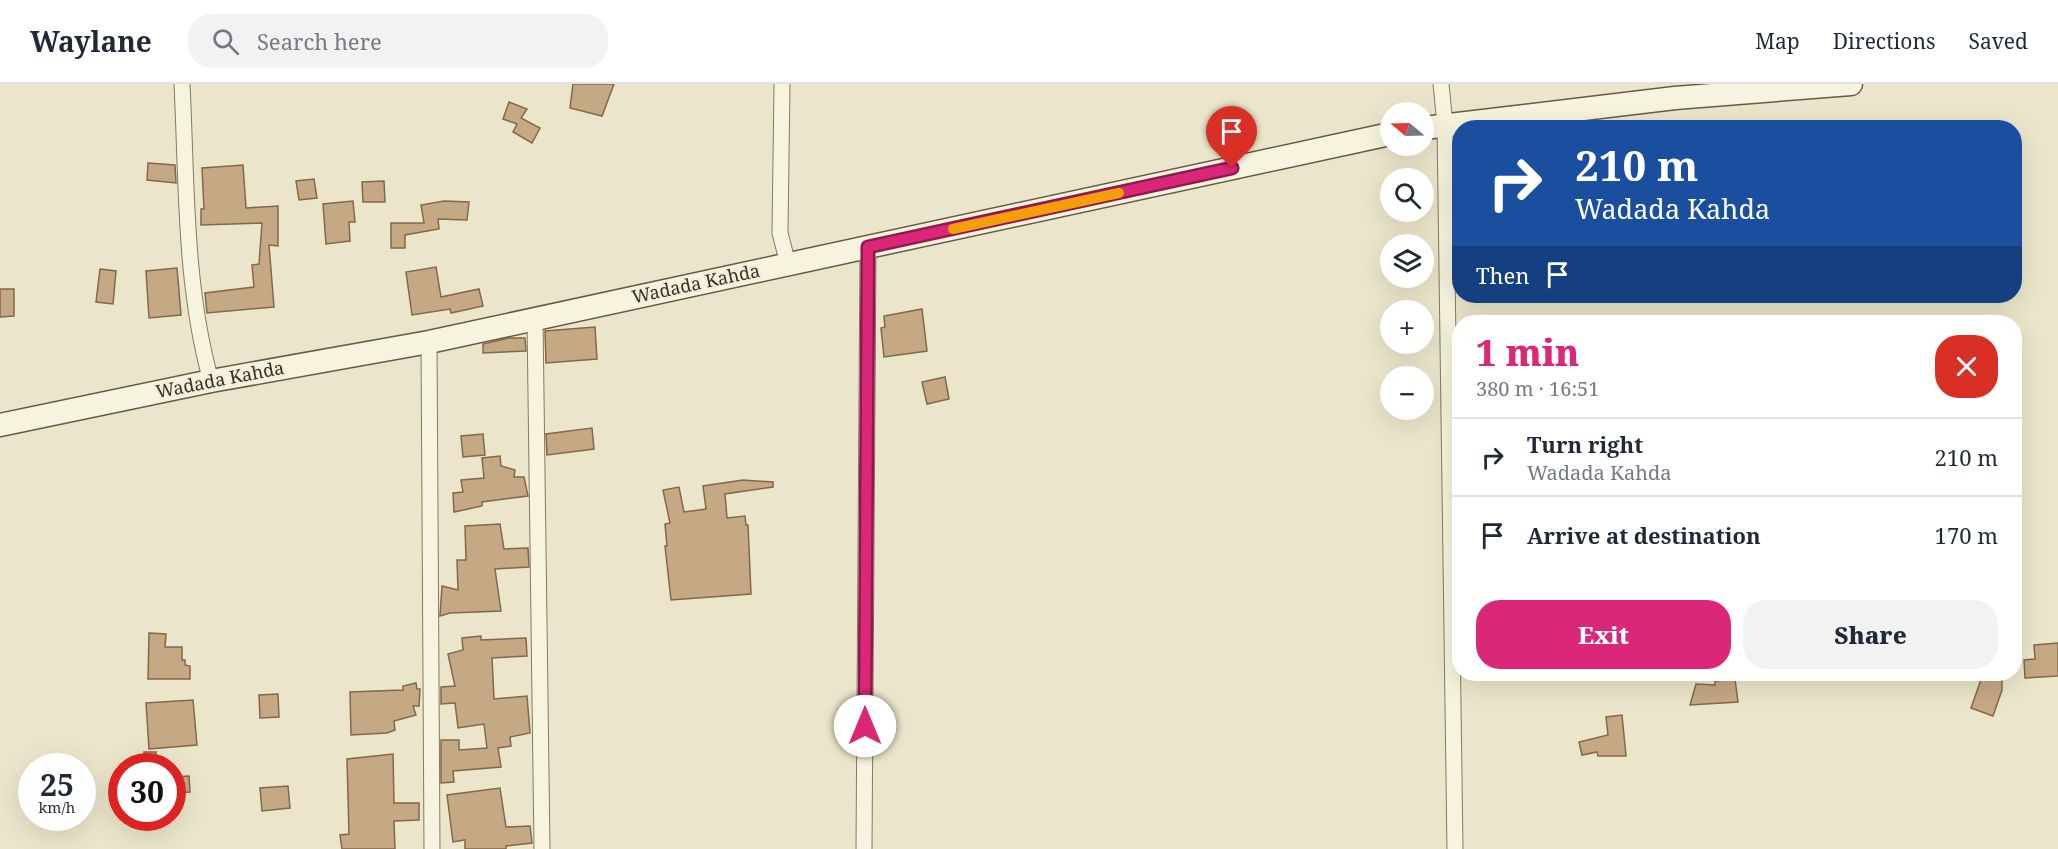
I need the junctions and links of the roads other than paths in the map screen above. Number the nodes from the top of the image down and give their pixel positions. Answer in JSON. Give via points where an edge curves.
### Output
{"nodes":[{"id":1,"x":182,"y":84,"type":"edge"},
{"id":2,"x":782,"y":84,"type":"edge"},
{"id":3,"x":1442,"y":84,"type":"edge"},
{"id":4,"x":1851,"y":84,"type":"edge"},
{"id":5,"x":1675,"y":91,"type":"edge"},
{"id":6,"x":1481,"y":120,"type":"edge"},
{"id":7,"x":1452,"y":124,"type":"edge"},
{"id":8,"x":1434,"y":127,"type":"edge"},
{"id":9,"x":1380,"y":136,"type":"edge"},
{"id":10,"x":868,"y":247,"type":"junction"},
{"id":11,"x":789,"y":264,"type":"junction"},
{"id":12,"x":535,"y":319,"type":"junction"},
{"id":13,"x":429,"y":342,"type":"junction"},
{"id":14,"x":211,"y":381,"type":"junction"},
{"id":15,"x":0,"y":425,"type":"edge"},
{"id":16,"x":432,"y":849,"type":"edge"},
{"id":17,"x":542,"y":849,"type":"edge"},
{"id":18,"x":864,"y":849,"type":"edge"},
{"id":19,"x":1455,"y":849,"type":"edge"}],
"edges":[{"from":1,"to":14,"type":"street","via":[[192,286],[198,334]]},
{"from":2,"to":11,"type":"street","via":[[780,233]]},
{"from":3,"to":8,"type":"street"},
{"from":4,"to":5,"type":"main road"},
{"from":5,"to":6,"type":"main road"},
{"from":7,"to":8,"type":"main road"},
{"from":8,"to":19,"type":"street"},
{"from":9,"to":10,"type":"main road","name":"Wadada Kahda"},
{"from":10,"to":11,"type":"main road","name":"Wadada Kahda"},
{"from":10,"to":18,"type":"street"},
{"from":11,"to":12,"type":"main road","name":"Wadada Kahda"},
{"from":12,"to":13,"type":"main road","name":"Wadada Kahda"},
{"from":12,"to":17,"type":"street"},
{"from":13,"to":14,"type":"main road","name":"Wadada Kahda"},
{"from":13,"to":16,"type":"street"},
{"from":14,"to":15,"type":"main road","name":"Wadada Kahda"}]}
